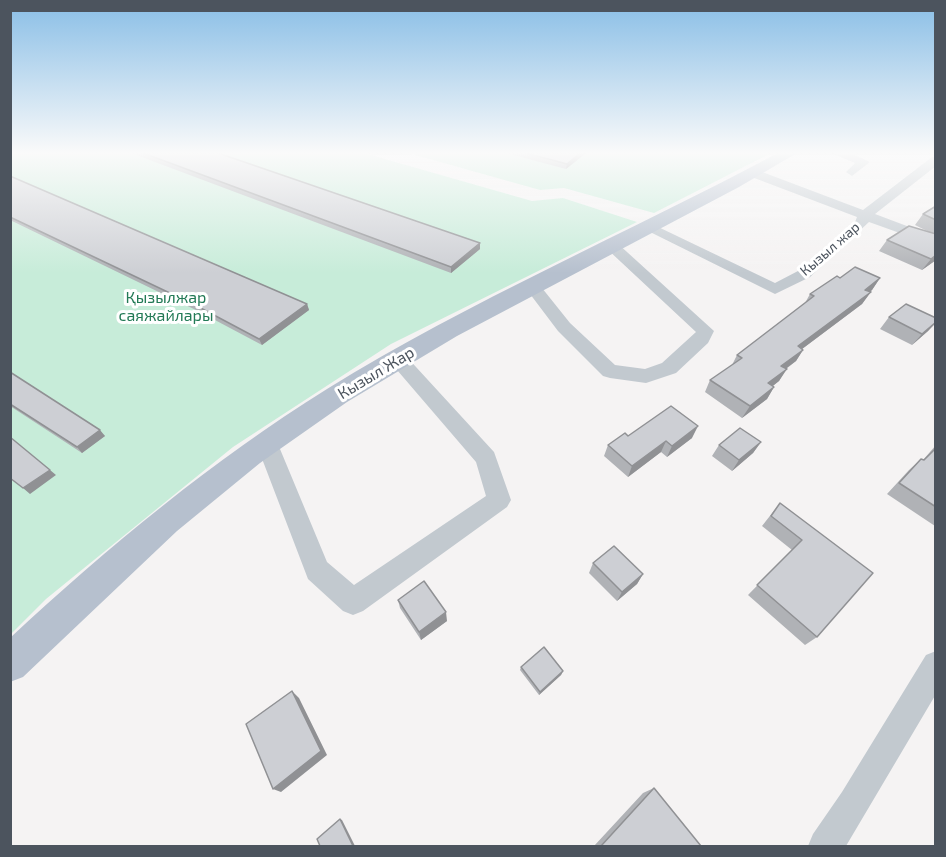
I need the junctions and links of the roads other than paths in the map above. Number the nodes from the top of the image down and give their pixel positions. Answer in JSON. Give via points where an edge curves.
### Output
{"nodes":[{"id":1,"x":714,"y":193,"type":"edge"},
{"id":2,"x":806,"y":193,"type":"edge"},
{"id":3,"x":891,"y":193,"type":"edge"},
{"id":4,"x":865,"y":215,"type":"junction"},
{"id":5,"x":647,"y":227,"type":"junction"},
{"id":6,"x":936,"y":242,"type":"edge"},
{"id":7,"x":611,"y":245,"type":"junction"},
{"id":8,"x":532,"y":286,"type":"junction"},
{"id":9,"x":398,"y":359,"type":"junction"},
{"id":10,"x":267,"y":443,"type":"junction"},
{"id":11,"x":10,"y":664,"type":"edge"},
{"id":12,"x":936,"y":664,"type":"edge"},
{"id":13,"x":825,"y":846,"type":"edge"}],
"edges":[{"from":1,"to":5,"type":"main road","name":"Кызыл Жар"},
{"from":2,"to":4,"type":"street"},
{"from":3,"to":4,"type":"street","name":"Кызыл жар"},
{"from":4,"to":5,"type":"street","name":"Кызыл жар","via":[[861,224],[804,274],[775,289]]},
{"from":4,"to":6,"type":"street"},
{"from":5,"to":7,"type":"main road","name":"Кызыл Жар"},
{"from":7,"to":8,"type":"main road","name":"Кызыл Жар"},
{"from":7,"to":8,"type":"street","via":[[705,331],[702,339],[669,368],[646,375],[610,372],[564,327]]},
{"from":8,"to":9,"type":"main road","name":"Кызыл Жар"},
{"from":9,"to":10,"type":"main road","name":"Кызыл Жар"},
{"from":9,"to":10,"type":"street","via":[[486,458],[499,500],[353,602],[317,570]]},
{"from":10,"to":11,"type":"main road","name":"Кызыл Жар","via":[[129,552]]},
{"from":12,"to":13,"type":"street"}]}
